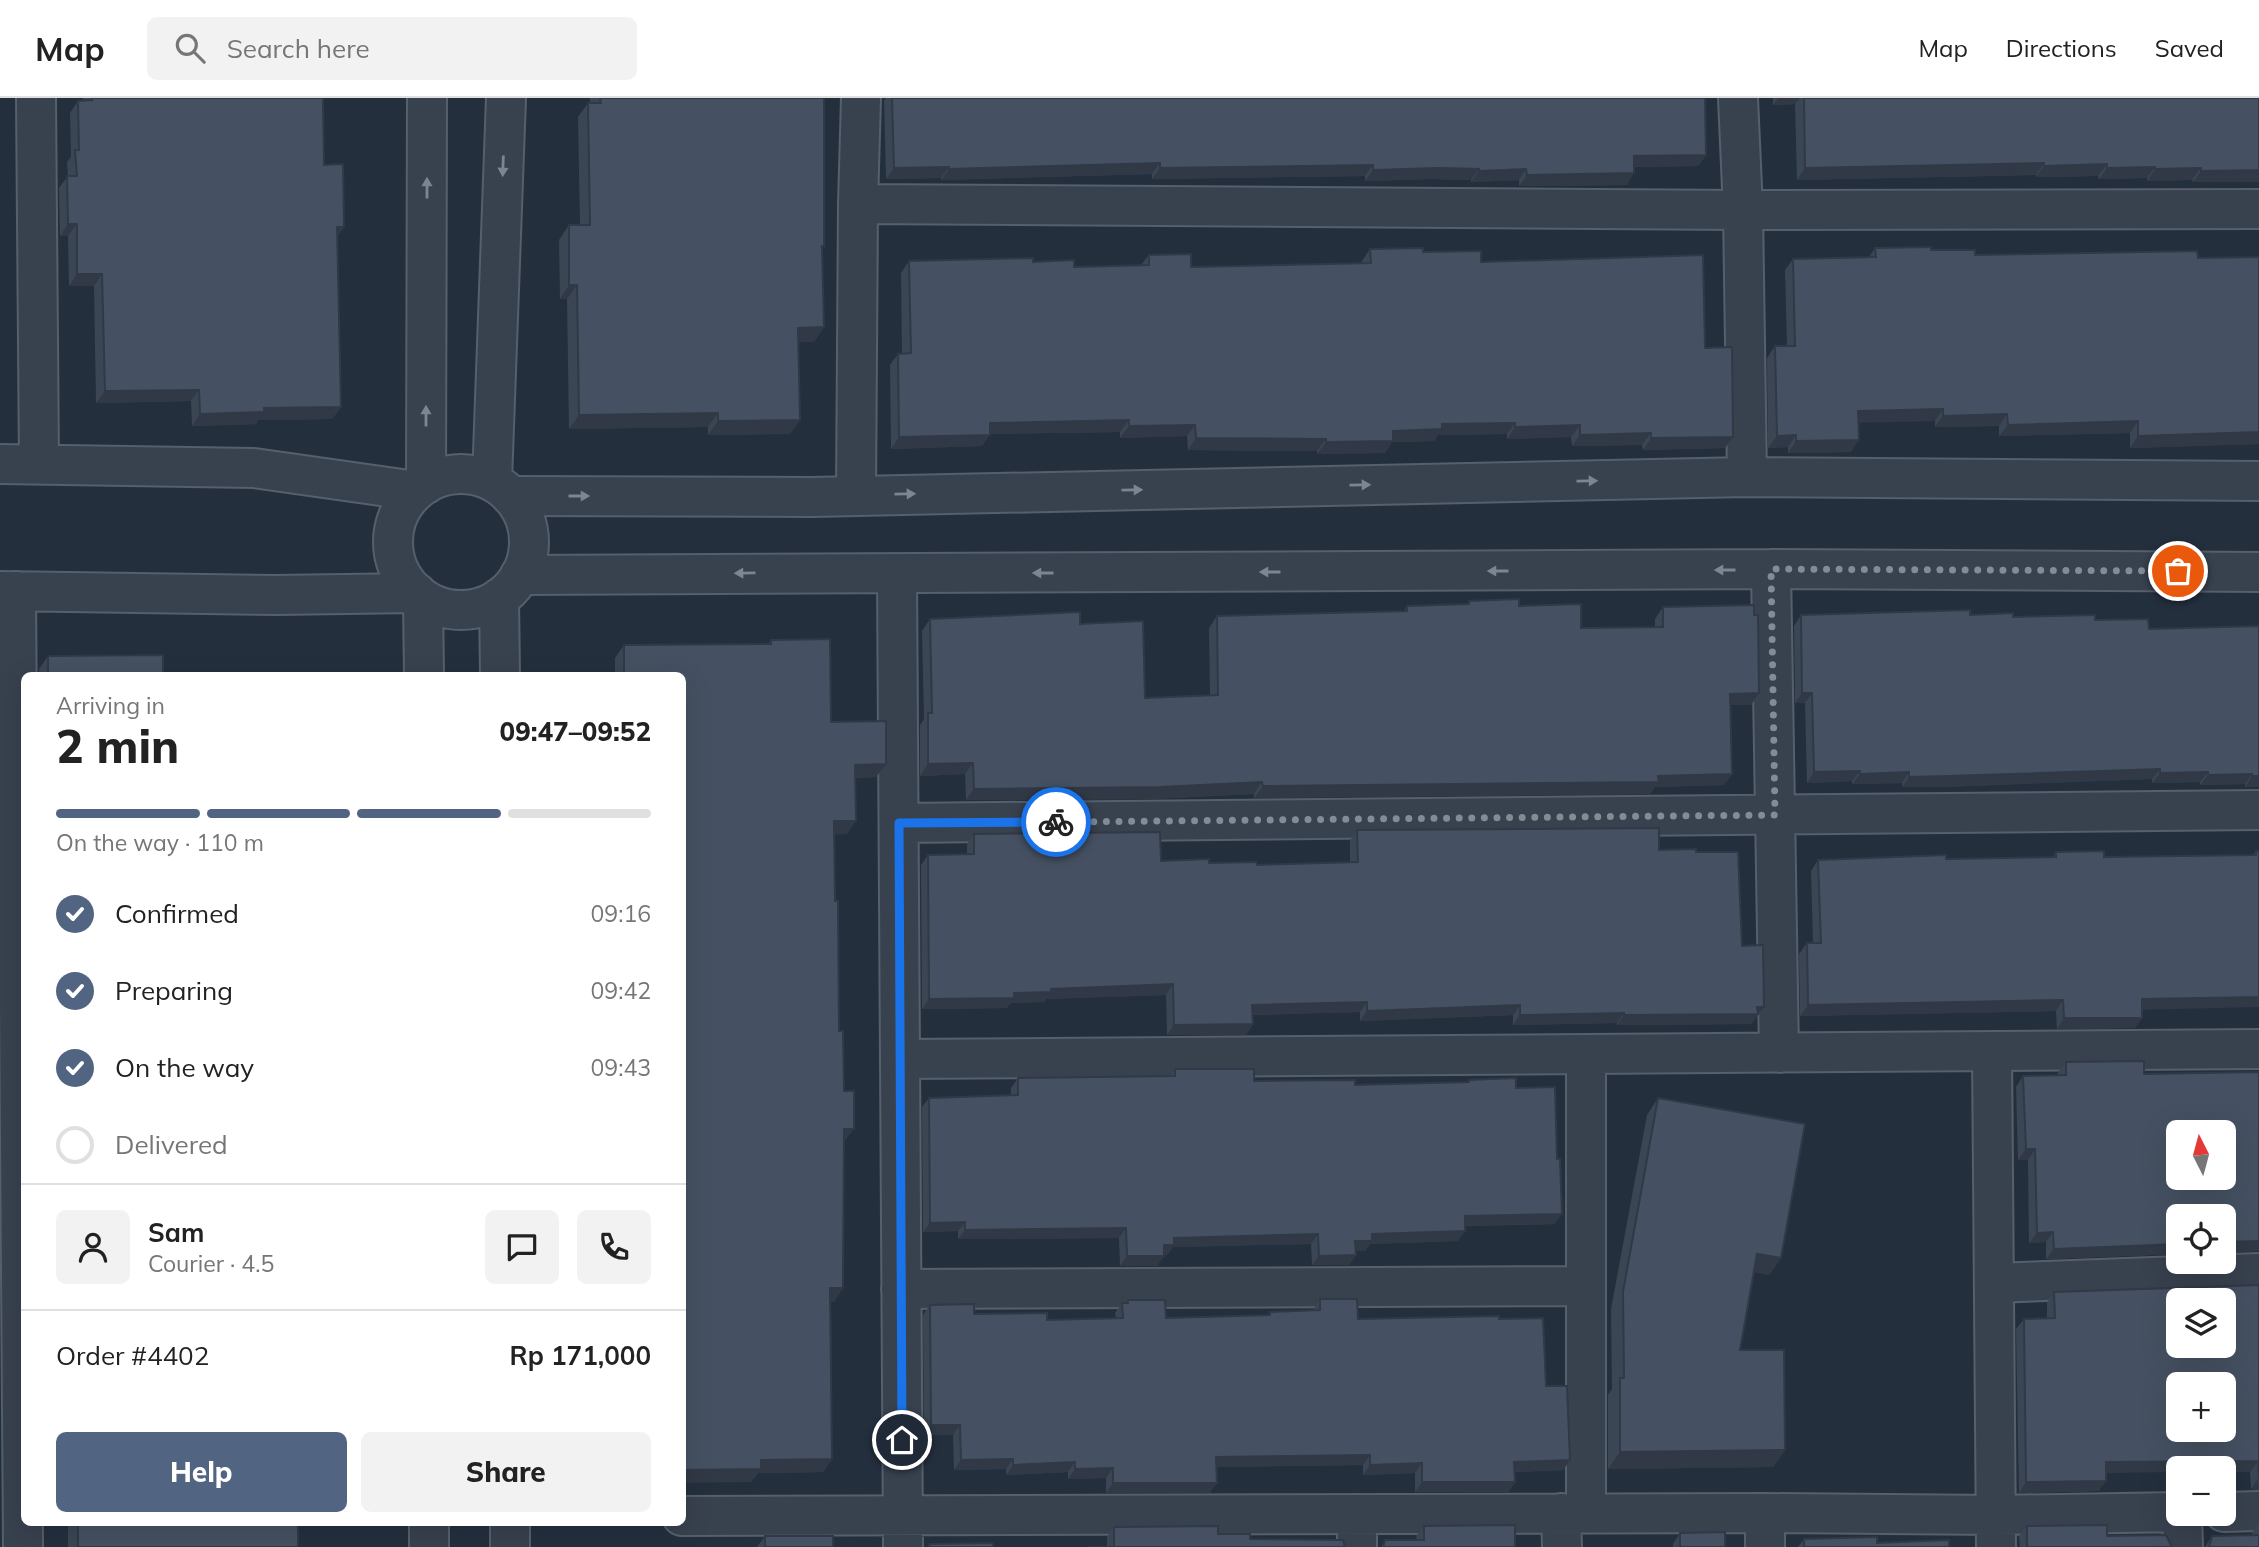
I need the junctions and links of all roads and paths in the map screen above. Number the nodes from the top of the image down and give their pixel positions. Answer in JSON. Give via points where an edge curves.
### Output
{"nodes":[{"id":1,"x":36,"y":98,"type":"edge"},
{"id":2,"x":427,"y":98,"type":"edge"},
{"id":3,"x":506,"y":98,"type":"edge"},
{"id":4,"x":861,"y":98,"type":"edge"},
{"id":5,"x":1738,"y":98,"type":"edge"},
{"id":6,"x":858,"y":204,"type":"junction"},
{"id":7,"x":2259,"y":209,"type":"edge"},
{"id":8,"x":1743,"y":211,"type":"junction"},
{"id":9,"x":0,"y":464,"type":"edge"},
{"id":10,"x":38,"y":464,"type":"junction"},
{"id":11,"x":1747,"y":477,"type":"junction"},
{"id":12,"x":2259,"y":481,"type":"edge"},
{"id":13,"x":421,"y":487,"type":"junction"},
{"id":14,"x":502,"y":488,"type":"junction"},
{"id":15,"x":856,"y":495,"type":"junction"},
{"id":16,"x":1771,"y":569,"type":"junction"},
{"id":17,"x":2259,"y":572,"type":"edge"},
{"id":18,"x":897,"y":574,"type":"junction"},
{"id":19,"x":510,"y":587,"type":"junction"},
{"id":20,"x":8,"y":591,"type":"edge"},
{"id":21,"x":420,"y":596,"type":"junction"},
{"id":22,"x":424,"y":672,"type":"edge"},
{"id":23,"x":500,"y":672,"type":"edge"},
{"id":24,"x":2259,"y":810,"type":"edge"},
{"id":25,"x":1775,"y":815,"type":"junction"},
{"id":26,"x":899,"y":823,"type":"junction"},
{"id":27,"x":10,"y":991,"type":"edge"},
{"id":28,"x":2259,"y":1049,"type":"edge"},
{"id":29,"x":1992,"y":1051,"type":"junction"},
{"id":30,"x":1779,"y":1053,"type":"junction"},
{"id":31,"x":1586,"y":1054,"type":"junction"},
{"id":32,"x":900,"y":1059,"type":"junction"},
{"id":33,"x":2259,"y":1273,"type":"edge"},
{"id":34,"x":1994,"y":1283,"type":"junction"},
{"id":35,"x":1586,"y":1286,"type":"junction"},
{"id":36,"x":901,"y":1289,"type":"junction"},
{"id":37,"x":10,"y":1296,"type":"edge"},
{"id":38,"x":21,"y":1508,"type":"edge"},
{"id":39,"x":2236,"y":1511,"type":"edge"},
{"id":40,"x":2259,"y":1511,"type":"edge"},
{"id":41,"x":2166,"y":1514,"type":"edge"},
{"id":42,"x":686,"y":1516,"type":"edge"},
{"id":43,"x":1570,"y":1524,"type":"edge"},
{"id":44,"x":22,"y":1526,"type":"edge"},
{"id":45,"x":429,"y":1526,"type":"edge"},
{"id":46,"x":510,"y":1526,"type":"edge"},
{"id":47,"x":2181,"y":1526,"type":"edge"},
{"id":48,"x":1765,"y":1530,"type":"edge"},
{"id":49,"x":903,"y":1531,"type":"edge"},
{"id":50,"x":1357,"y":1531,"type":"edge"},
{"id":51,"x":1996,"y":1531,"type":"edge"},
{"id":52,"x":23,"y":1547,"type":"edge"},
{"id":53,"x":429,"y":1547,"type":"edge"},
{"id":54,"x":510,"y":1547,"type":"edge"},
{"id":55,"x":2183,"y":1547,"type":"edge"}],
"edges":[{"from":1,"to":10,"type":"street"},
{"from":13,"to":2,"type":"street","one_way":true},
{"from":3,"to":14,"type":"street","one_way":true},
{"from":4,"to":6,"type":"street"},
{"from":5,"to":8,"type":"street"},
{"from":6,"to":8,"type":"street"},
{"from":6,"to":15,"type":"street"},
{"from":7,"to":8,"type":"street"},
{"from":8,"to":11,"type":"street"},
{"from":9,"to":10,"type":"street"},
{"from":10,"to":13,"type":"street","via":[[254,468]]},
{"from":11,"to":12,"type":"street"},
{"from":15,"to":11,"type":"street","one_way":true},
{"from":13,"to":14,"type":"street","via":[[447,475],[470,475]]},
{"from":13,"to":21,"type":"street","via":[[403,506],[393,542],[403,579]]},
{"from":14,"to":15,"type":"street","one_way":true},
{"from":14,"to":19,"type":"street","via":[[523,514],[529,535],[528,555]]},
{"from":16,"to":17,"type":"street"},
{"from":16,"to":18,"type":"street","one_way":true},
{"from":16,"to":25,"type":"street"},
{"from":18,"to":19,"type":"street","one_way":true,"via":[[813,572]]},
{"from":18,"to":26,"type":"street"},
{"from":19,"to":21,"type":"street","via":[[481,607],[461,610],[441,607]]},
{"from":19,"to":23,"type":"street"},
{"from":20,"to":21,"type":"street"},
{"from":20,"to":27,"type":"street"},
{"from":21,"to":22,"type":"street"},
{"from":24,"to":25,"type":"street"},
{"from":25,"to":26,"type":"street"},
{"from":25,"to":30,"type":"street"},
{"from":26,"to":32,"type":"street"},
{"from":27,"to":37,"type":"street"},
{"from":28,"to":29,"type":"street"},
{"from":29,"to":30,"type":"street"},
{"from":29,"to":34,"type":"street"},
{"from":30,"to":31,"type":"street"},
{"from":31,"to":32,"type":"street"},
{"from":31,"to":35,"type":"street"},
{"from":32,"to":36,"type":"street"},
{"from":33,"to":34,"type":"street"},
{"from":34,"to":51,"type":"street"},
{"from":35,"to":36,"type":"street"},
{"from":35,"to":43,"type":"street"},
{"from":36,"to":49,"type":"street"},
{"from":37,"to":38,"type":"street"},
{"from":39,"to":40,"type":"street"},
{"from":41,"to":51,"type":"street"},
{"from":42,"to":49,"type":"street"},
{"from":43,"to":48,"type":"street"},
{"from":43,"to":50,"type":"street"},
{"from":44,"to":52,"type":"street"},
{"from":45,"to":53,"type":"street"},
{"from":46,"to":54,"type":"street"},
{"from":47,"to":55,"type":"street"},
{"from":48,"to":51,"type":"street"},
{"from":49,"to":50,"type":"street"}]}
